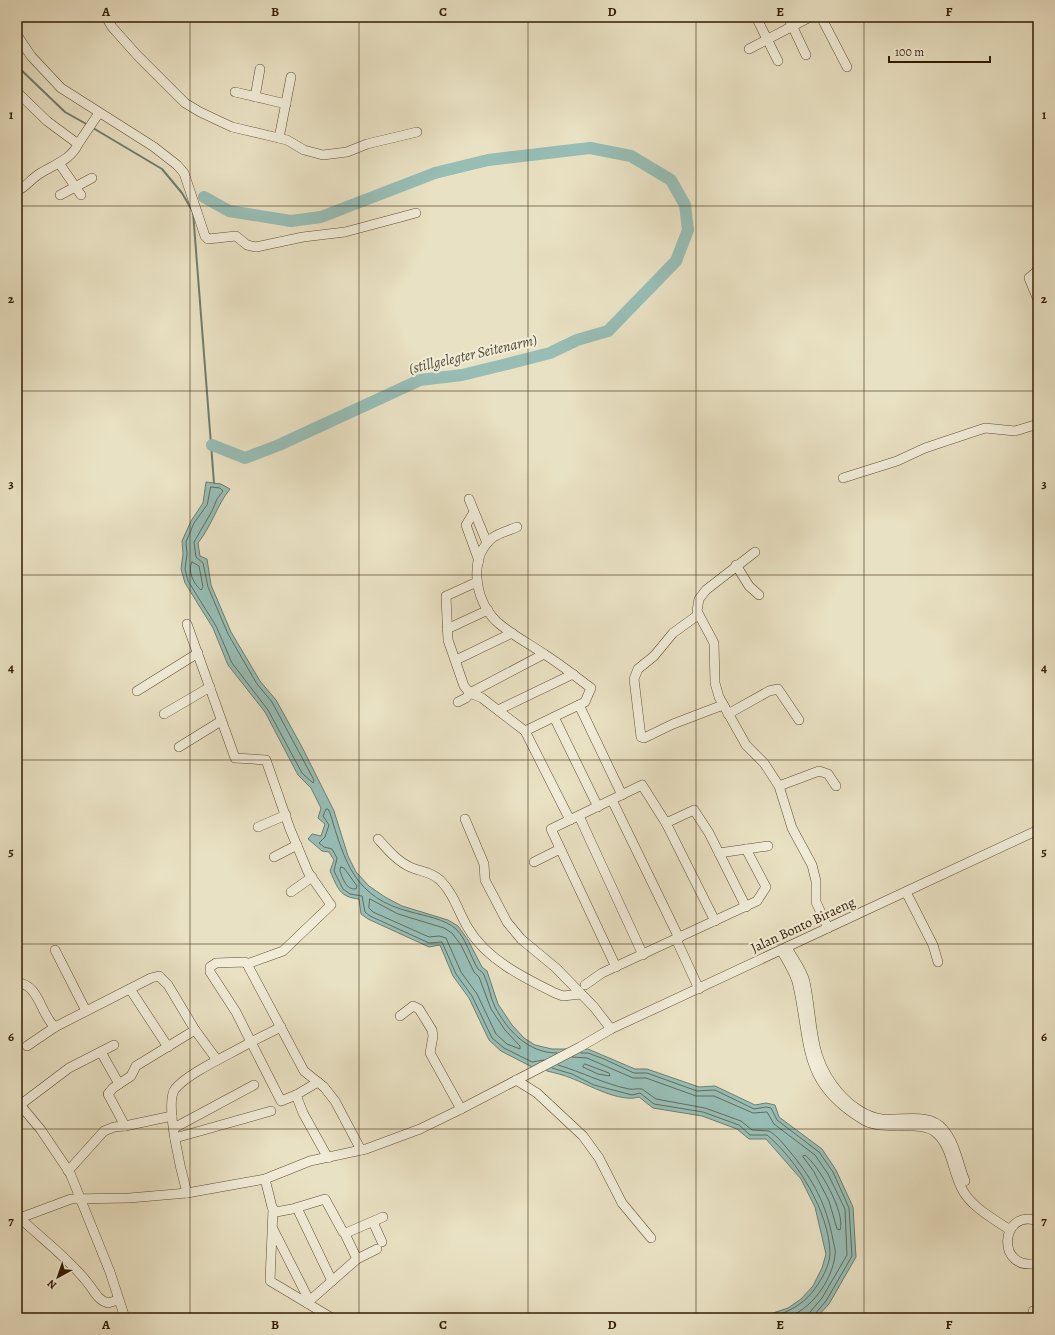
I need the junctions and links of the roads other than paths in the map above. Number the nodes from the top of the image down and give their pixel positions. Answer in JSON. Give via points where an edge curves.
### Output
{"nodes":[{"id":1,"x":106,"y":17,"type":"edge"},
{"id":2,"x":756,"y":17,"type":"edge"},
{"id":3,"x":788,"y":17,"type":"edge"},
{"id":4,"x":810,"y":17,"type":"edge"},
{"id":5,"x":821,"y":17,"type":"edge"},
{"id":6,"x":792,"y":26,"type":"junction"},
{"id":7,"x":17,"y":35,"type":"edge"},
{"id":8,"x":767,"y":40,"type":"junction"},
{"id":9,"x":749,"y":49,"type":"dead end"},
{"id":10,"x":806,"y":55,"type":"dead end"},
{"id":11,"x":778,"y":61,"type":"dead end"},
{"id":12,"x":847,"y":67,"type":"dead end"},
{"id":13,"x":260,"y":70,"type":"dead end"},
{"id":14,"x":291,"y":77,"type":"dead end"},
{"id":15,"x":17,"y":92,"type":"edge"},
{"id":16,"x":235,"y":92,"type":"dead end"},
{"id":17,"x":255,"y":97,"type":"junction"},
{"id":18,"x":286,"y":104,"type":"junction"},
{"id":19,"x":97,"y":116,"type":"junction"},
{"id":20,"x":417,"y":132,"type":"dead end"},
{"id":21,"x":279,"y":138,"type":"junction"},
{"id":22,"x":79,"y":142,"type":"junction"},
{"id":23,"x":59,"y":163,"type":"junction"},
{"id":24,"x":92,"y":178,"type":"dead end"},
{"id":25,"x":17,"y":191,"type":"edge"},
{"id":26,"x":78,"y":191,"type":"junction"},
{"id":27,"x":60,"y":195,"type":"dead end"},
{"id":28,"x":416,"y":213,"type":"dead end"},
{"id":29,"x":1038,"y":270,"type":"edge"},
{"id":30,"x":1038,"y":300,"type":"edge"},
{"id":31,"x":1038,"y":424,"type":"edge"},
{"id":32,"x":843,"y":478,"type":"dead end"},
{"id":33,"x":470,"y":499,"type":"dead end"},
{"id":34,"x":474,"y":512,"type":"junction"},
{"id":35,"x":517,"y":527,"type":"dead end"},
{"id":36,"x":487,"y":543,"type":"junction"},
{"id":37,"x":755,"y":552,"type":"dead end"},
{"id":38,"x":478,"y":561,"type":"junction"},
{"id":39,"x":736,"y":565,"type":"junction"},
{"id":40,"x":477,"y":582,"type":"junction"},
{"id":41,"x":759,"y":595,"type":"dead end"},
{"id":42,"x":488,"y":610,"type":"junction"},
{"id":43,"x":698,"y":615,"type":"junction"},
{"id":44,"x":187,"y":624,"type":"dead end"},
{"id":45,"x":447,"y":629,"type":"junction"},
{"id":46,"x":512,"y":633,"type":"junction"},
{"id":47,"x":198,"y":653,"type":"junction"},
{"id":48,"x":544,"y":654,"type":"junction"},
{"id":49,"x":456,"y":660,"type":"junction"},
{"id":50,"x":573,"y":674,"type":"junction"},
{"id":51,"x":210,"y":688,"type":"junction"},
{"id":52,"x":137,"y":691,"type":"dead end"},
{"id":53,"x":470,"y":693,"type":"junction"},
{"id":54,"x":458,"y":702,"type":"dead end"},
{"id":55,"x":579,"y":705,"type":"junction"},
{"id":56,"x":723,"y":706,"type":"junction"},
{"id":57,"x":498,"y":710,"type":"junction"},
{"id":58,"x":164,"y":714,"type":"dead end"},
{"id":59,"x":728,"y":714,"type":"junction"},
{"id":60,"x":554,"y":717,"type":"junction"},
{"id":61,"x":799,"y":720,"type":"dead end"},
{"id":62,"x":221,"y":721,"type":"junction"},
{"id":63,"x":525,"y":731,"type":"junction"},
{"id":64,"x":179,"y":747,"type":"dead end"},
{"id":65,"x":779,"y":786,"type":"junction"},
{"id":66,"x":836,"y":786,"type":"dead end"},
{"id":67,"x":622,"y":795,"type":"junction"},
{"id":68,"x":612,"y":800,"type":"junction"},
{"id":69,"x":598,"y":807,"type":"junction"},
{"id":70,"x":286,"y":815,"type":"junction"},
{"id":71,"x":579,"y":816,"type":"junction"},
{"id":72,"x":465,"y":819,"type":"dead end"},
{"id":73,"x":570,"y":820,"type":"junction"},
{"id":74,"x":666,"y":823,"type":"junction"},
{"id":75,"x":258,"y":828,"type":"dead end"},
{"id":76,"x":1038,"y":830,"type":"edge"},
{"id":77,"x":378,"y":839,"type":"dead end"},
{"id":78,"x":297,"y":845,"type":"junction"},
{"id":79,"x":768,"y":846,"type":"dead end"},
{"id":80,"x":560,"y":849,"type":"junction"},
{"id":81,"x":746,"y":849,"type":"junction"},
{"id":82,"x":719,"y":853,"type":"junction"},
{"id":83,"x":274,"y":857,"type":"dead end"},
{"id":84,"x":534,"y":862,"type":"dead end"},
{"id":85,"x":312,"y":877,"type":"junction"},
{"id":86,"x":291,"y":892,"type":"dead end"},
{"id":87,"x":906,"y":892,"type":"junction"},
{"id":88,"x":746,"y":907,"type":"junction"},
{"id":89,"x":715,"y":921,"type":"junction"},
{"id":90,"x":828,"y":928,"type":"junction"},
{"id":91,"x":679,"y":938,"type":"junction"},
{"id":92,"x":784,"y":949,"type":"junction"},
{"id":93,"x":55,"y":950,"type":"dead end"},
{"id":94,"x":643,"y":955,"type":"junction"},
{"id":95,"x":938,"y":962,"type":"dead end"},
{"id":96,"x":247,"y":964,"type":"junction"},
{"id":97,"x":616,"y":967,"type":"junction"},
{"id":98,"x":17,"y":983,"type":"edge"},
{"id":99,"x":702,"y":988,"type":"junction"},
{"id":100,"x":130,"y":989,"type":"junction"},
{"id":101,"x":583,"y":990,"type":"junction"},
{"id":102,"x":86,"y":1011,"type":"junction"},
{"id":103,"x":400,"y":1016,"type":"dead end"},
{"id":104,"x":55,"y":1027,"type":"junction"},
{"id":105,"x":281,"y":1027,"type":"junction"},
{"id":106,"x":612,"y":1029,"type":"junction"},
{"id":107,"x":196,"y":1030,"type":"junction"},
{"id":108,"x":251,"y":1042,"type":"junction"},
{"id":109,"x":114,"y":1045,"type":"dead end"},
{"id":110,"x":27,"y":1046,"type":"dead end"},
{"id":111,"x":168,"y":1047,"type":"junction"},
{"id":112,"x":101,"y":1052,"type":"junction"},
{"id":113,"x":217,"y":1060,"type":"junction"},
{"id":114,"x":516,"y":1080,"type":"junction"},
{"id":115,"x":318,"y":1082,"type":"junction"},
{"id":116,"x":119,"y":1084,"type":"junction"},
{"id":117,"x":254,"y":1085,"type":"dead end"},
{"id":118,"x":296,"y":1095,"type":"junction"},
{"id":119,"x":19,"y":1103,"type":"edge"},
{"id":120,"x":461,"y":1109,"type":"junction"},
{"id":121,"x":271,"y":1111,"type":"dead end"},
{"id":122,"x":172,"y":1116,"type":"junction"},
{"id":123,"x":125,"y":1126,"type":"junction"},
{"id":124,"x":174,"y":1128,"type":"junction"},
{"id":125,"x":175,"y":1138,"type":"junction"},
{"id":126,"x":361,"y":1150,"type":"junction"},
{"id":127,"x":328,"y":1158,"type":"junction"},
{"id":128,"x":68,"y":1171,"type":"junction"},
{"id":129,"x":265,"y":1179,"type":"junction"},
{"id":130,"x":187,"y":1194,"type":"junction"},
{"id":131,"x":81,"y":1200,"type":"junction"},
{"id":132,"x":297,"y":1208,"type":"junction"},
{"id":133,"x":273,"y":1209,"type":"junction"},
{"id":134,"x":383,"y":1217,"type":"dead end"},
{"id":135,"x":18,"y":1219,"type":"edge"},
{"id":136,"x":1038,"y":1221,"type":"edge"},
{"id":137,"x":373,"y":1222,"type":"junction"},
{"id":138,"x":273,"y":1228,"type":"junction"},
{"id":139,"x":1011,"y":1228,"type":"junction"},
{"id":140,"x":344,"y":1232,"type":"junction"},
{"id":141,"x":651,"y":1238,"type":"dead end"},
{"id":142,"x":357,"y":1259,"type":"junction"},
{"id":143,"x":1038,"y":1263,"type":"edge"},
{"id":144,"x":332,"y":1281,"type":"junction"},
{"id":145,"x":118,"y":1300,"type":"junction"},
{"id":146,"x":307,"y":1303,"type":"junction"},
{"id":147,"x":125,"y":1318,"type":"edge"},
{"id":148,"x":332,"y":1318,"type":"edge"}],
"edges":[{"from":1,"to":21,"type":"street","via":[[155,75],[191,107],[232,127]]},
{"from":2,"to":8,"type":"street"},
{"from":3,"to":6,"type":"street"},
{"from":4,"to":6,"type":"street"},
{"from":5,"to":12,"type":"street"},
{"from":6,"to":8,"type":"street"},
{"from":6,"to":10,"type":"street"},
{"from":7,"to":19,"type":"street","via":[[31,56],[61,88]]},
{"from":8,"to":9,"type":"street"},
{"from":8,"to":11,"type":"street"},
{"from":13,"to":17,"type":"street"},
{"from":14,"to":18,"type":"street"},
{"from":15,"to":22,"type":"street","via":[[47,121]]},
{"from":16,"to":17,"type":"street"},
{"from":17,"to":18,"type":"street"},
{"from":18,"to":21,"type":"street"},
{"from":19,"to":22,"type":"street"},
{"from":19,"to":28,"type":"street","via":[[154,147],[182,169],[208,239],[236,236],[248,245],[256,247],[303,237],[345,232]]},
{"from":20,"to":21,"type":"street","via":[[332,155],[312,153]]},
{"from":22,"to":23,"type":"street","via":[[75,151]]},
{"from":23,"to":25,"type":"street","via":[[37,175]]},
{"from":23,"to":26,"type":"street"},
{"from":24,"to":26,"type":"street"},
{"from":26,"to":27,"type":"street"},
{"from":29,"to":30,"type":"street","via":[[1029,278]]},
{"from":31,"to":32,"type":"street","via":[[1015,430],[985,428]]},
{"from":33,"to":34,"type":"street"},
{"from":34,"to":36,"type":"street"},
{"from":34,"to":38,"type":"street","via":[[466,525]]},
{"from":35,"to":36,"type":"street"},
{"from":36,"to":38,"type":"street"},
{"from":37,"to":39,"type":"street"},
{"from":38,"to":40,"type":"street"},
{"from":39,"to":41,"type":"street","via":[[749,586]]},
{"from":39,"to":43,"type":"street","via":[[702,594],[696,606]]},
{"from":40,"to":42,"type":"street"},
{"from":40,"to":45,"type":"street","via":[[446,596]]},
{"from":42,"to":45,"type":"street"},
{"from":42,"to":46,"type":"street","via":[[495,620]]},
{"from":43,"to":56,"type":"street","via":[[714,643],[715,683]]},
{"from":43,"to":56,"type":"street","via":[[673,633],[654,656],[635,672],[641,737]]},
{"from":44,"to":47,"type":"street"},
{"from":45,"to":49,"type":"street","via":[[448,640]]},
{"from":46,"to":48,"type":"street"},
{"from":46,"to":49,"type":"street"},
{"from":47,"to":51,"type":"street"},
{"from":47,"to":52,"type":"street"},
{"from":48,"to":50,"type":"street"},
{"from":48,"to":53,"type":"street"},
{"from":49,"to":53,"type":"street","via":[[464,686]]},
{"from":50,"to":55,"type":"street","via":[[590,688],[585,702]]},
{"from":50,"to":57,"type":"street"},
{"from":51,"to":58,"type":"street"},
{"from":51,"to":62,"type":"street"},
{"from":53,"to":54,"type":"street"},
{"from":53,"to":57,"type":"street"},
{"from":55,"to":60,"type":"street"},
{"from":55,"to":67,"type":"street"},
{"from":56,"to":59,"type":"street"},
{"from":57,"to":63,"type":"street"},
{"from":59,"to":61,"type":"street","via":[[769,691],[778,689]]},
{"from":59,"to":65,"type":"street","via":[[746,745],[764,763]]},
{"from":60,"to":63,"type":"street"},
{"from":60,"to":69,"type":"street"},
{"from":62,"to":64,"type":"street"},
{"from":62,"to":70,"type":"street","via":[[234,758],[266,760]]},
{"from":63,"to":73,"type":"street"},
{"from":65,"to":66,"type":"street","via":[[819,771],[828,774]]},
{"from":65,"to":90,"type":"street","via":[[792,828],[812,865],[816,881],[816,902]]},
{"from":67,"to":68,"type":"street"},
{"from":67,"to":74,"type":"street","via":[[642,785]]},
{"from":68,"to":69,"type":"street"},
{"from":68,"to":91,"type":"street"},
{"from":69,"to":71,"type":"street"},
{"from":70,"to":75,"type":"street"},
{"from":70,"to":78,"type":"street"},
{"from":71,"to":73,"type":"street"},
{"from":71,"to":94,"type":"street"},
{"from":72,"to":101,"type":"street","via":[[484,864],[485,880],[507,922],[521,939]]},
{"from":73,"to":80,"type":"street","via":[[551,830]]},
{"from":74,"to":82,"type":"street","via":[[694,810]]},
{"from":74,"to":89,"type":"street"},
{"from":76,"to":87,"type":"street","name":"Jalan Bonto Biraeng"},
{"from":77,"to":101,"type":"street","via":[[404,863],[429,871],[441,881],[453,897],[468,928],[479,943],[494,956],[555,993],[563,996]]},
{"from":78,"to":83,"type":"street"},
{"from":78,"to":85,"type":"street"},
{"from":79,"to":81,"type":"street"},
{"from":80,"to":84,"type":"street"},
{"from":80,"to":97,"type":"street"},
{"from":81,"to":82,"type":"street"},
{"from":81,"to":88,"type":"street","via":[[766,887],[757,901]]},
{"from":82,"to":88,"type":"street"},
{"from":85,"to":86,"type":"street"},
{"from":85,"to":96,"type":"street","via":[[330,905],[283,951]]},
{"from":87,"to":90,"type":"street","name":"Jalan Bonto Biraeng"},
{"from":87,"to":95,"type":"street","via":[[933,945]]},
{"from":88,"to":89,"type":"street"},
{"from":89,"to":91,"type":"street"},
{"from":90,"to":92,"type":"street","name":"Jalan Bonto Biraeng"},
{"from":91,"to":94,"type":"street"},
{"from":91,"to":99,"type":"street"},
{"from":92,"to":99,"type":"street","name":"Jalan Bonto Biraeng"},
{"from":92,"to":139,"type":"street","via":[[805,980],[816,1054],[824,1073],[840,1094],[860,1111],[881,1119],[931,1120],[942,1127],[950,1138],[970,1190]]},
{"from":93,"to":102,"type":"street"},
{"from":94,"to":97,"type":"street"},
{"from":96,"to":105,"type":"street"},
{"from":96,"to":108,"type":"street","via":[[216,963],[210,966],[209,970],[236,1012]]},
{"from":97,"to":101,"type":"street","via":[[602,973]]},
{"from":98,"to":104,"type":"street","via":[[34,993]]},
{"from":99,"to":106,"type":"street","name":"Jalan Bonto Biraeng"},
{"from":100,"to":102,"type":"street"},
{"from":100,"to":107,"type":"street","via":[[152,978],[162,977]]},
{"from":100,"to":111,"type":"street"},
{"from":101,"to":106,"type":"street"},
{"from":102,"to":104,"type":"street"},
{"from":103,"to":120,"type":"street","via":[[413,1006],[420,1011],[433,1032],[430,1053]]},
{"from":104,"to":110,"type":"street"},
{"from":105,"to":108,"type":"street"},
{"from":105,"to":115,"type":"street","via":[[304,1071]]},
{"from":106,"to":114,"type":"street","name":"Jalan Bonto Biraeng"},
{"from":107,"to":111,"type":"street"},
{"from":107,"to":113,"type":"street"},
{"from":108,"to":113,"type":"street"},
{"from":108,"to":118,"type":"street","via":[[281,1101]]},
{"from":109,"to":112,"type":"street"},
{"from":111,"to":116,"type":"street","via":[[136,1066],[131,1076]]},
{"from":112,"to":116,"type":"street"},
{"from":112,"to":119,"type":"street","via":[[69,1068]]},
{"from":113,"to":122,"type":"street","via":[[175,1089]]},
{"from":114,"to":120,"type":"street","name":"Jalan Bonto Biraeng"},
{"from":114,"to":141,"type":"street","via":[[538,1094],[583,1136],[599,1158],[622,1203]]},
{"from":115,"to":118,"type":"street"},
{"from":115,"to":126,"type":"street","via":[[335,1101]]},
{"from":116,"to":123,"type":"street","via":[[108,1094]]},
{"from":117,"to":124,"type":"street"},
{"from":118,"to":127,"type":"street"},
{"from":119,"to":128,"type":"street","via":[[42,1130]]},
{"from":120,"to":126,"type":"street","name":"Jalan Bonto Biraeng","via":[[420,1129]]},
{"from":121,"to":125,"type":"street"},
{"from":122,"to":123,"type":"street"},
{"from":122,"to":124,"type":"street"},
{"from":123,"to":128,"type":"street","via":[[104,1131]]},
{"from":124,"to":125,"type":"street"},
{"from":125,"to":130,"type":"street"},
{"from":126,"to":127,"type":"street","name":"Jalan Bonto Biraeng"},
{"from":127,"to":129,"type":"street","name":"Jalan Bonto Biraeng","via":[[310,1161]]},
{"from":128,"to":131,"type":"street"},
{"from":129,"to":130,"type":"street","name":"Jalan Bonto Biraeng"},
{"from":129,"to":133,"type":"street"},
{"from":130,"to":131,"type":"street","name":"Jalan Bonto Biraeng"},
{"from":131,"to":135,"type":"street","name":"Jalan Bonto Biraeng","via":[[68,1200]]},
{"from":131,"to":145,"type":"street","via":[[110,1272]]},
{"from":132,"to":133,"type":"street","via":[[277,1212]]},
{"from":132,"to":140,"type":"street","via":[[326,1199]]},
{"from":132,"to":144,"type":"street"},
{"from":133,"to":138,"type":"street"},
{"from":134,"to":137,"type":"street"},
{"from":135,"to":145,"type":"street","via":[[81,1275],[101,1300],[108,1303]]},
{"from":136,"to":139,"type":"street","via":[[1026,1219]]},
{"from":137,"to":140,"type":"street","via":[[349,1233]]},
{"from":137,"to":142,"type":"street","via":[[380,1245]]},
{"from":138,"to":146,"type":"street","via":[[307,1296]]},
{"from":138,"to":146,"type":"street","via":[[270,1281]]},
{"from":139,"to":143,"type":"street","via":[[1007,1240],[1011,1254],[1023,1263]]},
{"from":140,"to":142,"type":"street"},
{"from":142,"to":144,"type":"street"},
{"from":144,"to":146,"type":"street"},
{"from":145,"to":147,"type":"street"},
{"from":146,"to":148,"type":"street"}]}
